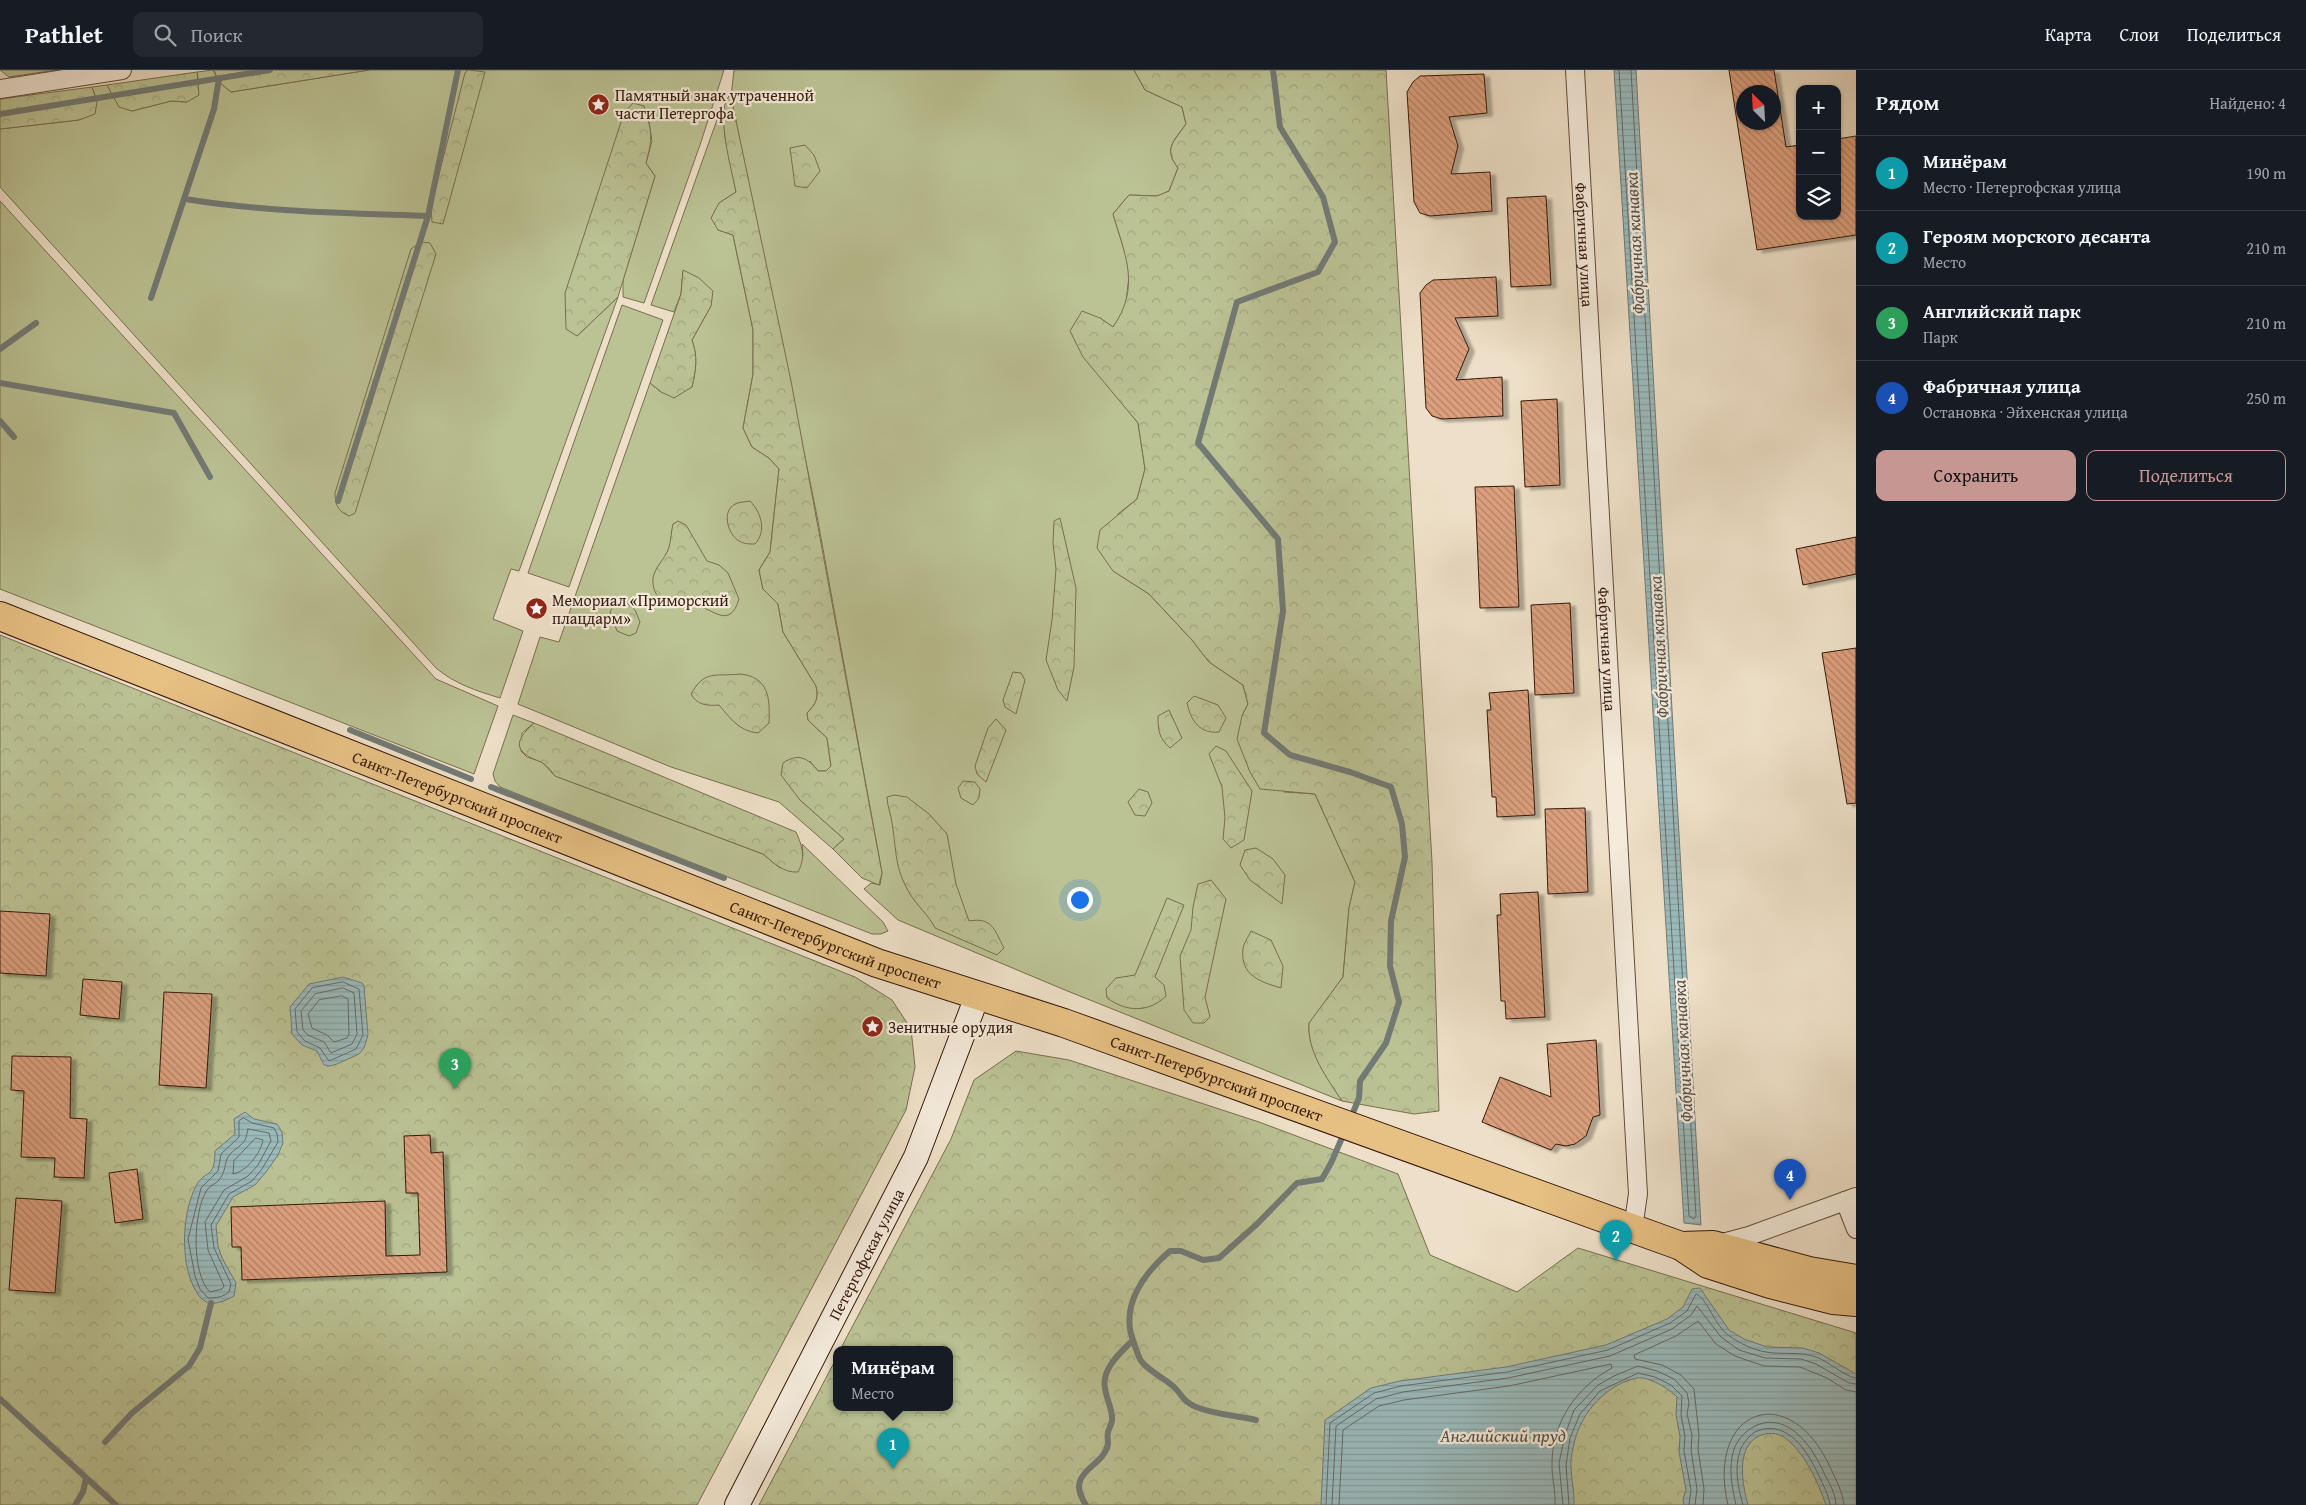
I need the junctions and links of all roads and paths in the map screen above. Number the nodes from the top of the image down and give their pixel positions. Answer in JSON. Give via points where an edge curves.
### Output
{"nodes":[{"id":1,"x":122,"y":70,"type":"edge"},
{"id":2,"x":1575,"y":70,"type":"edge"},
{"id":3,"x":0,"y":89,"type":"edge"},
{"id":4,"x":0,"y":616,"type":"edge"},
{"id":5,"x":978,"y":994,"type":"junction"},
{"id":6,"x":1851,"y":1199,"type":"edge"},
{"id":7,"x":1633,"y":1229,"type":"junction"},
{"id":8,"x":1856,"y":1229,"type":"edge"},
{"id":9,"x":1713,"y":1245,"type":"junction"},
{"id":10,"x":1681,"y":1246,"type":"junction"},
{"id":11,"x":1856,"y":1279,"type":"edge"},
{"id":12,"x":1856,"y":1302,"type":"edge"},
{"id":13,"x":737,"y":1505,"type":"edge"}],
"edges":[{"from":1,"to":3,"type":"street"},
{"from":2,"to":7,"type":"street","name":"Фабричная улица","via":[[1638,1194]]},
{"from":4,"to":5,"type":"main road","name":"Санкт-Петербургский проспект","via":[[877,963]]},
{"from":5,"to":7,"type":"main road","name":"Санкт-Петербургский проспект"},
{"from":5,"to":13,"type":"main road","name":"Петергофская улица","via":[[916,1157]]},
{"from":6,"to":8,"type":"street"},
{"from":6,"to":9,"type":"street","via":[[1748,1236]]},
{"from":7,"to":10,"type":"main road","name":"Санкт-Петербургский проспект"},
{"from":9,"to":10,"type":"main road","name":"Санкт-Петербургский проспект"},
{"from":9,"to":11,"type":"main road","name":"Санкт-Петербургский проспект","via":[[1809,1271]]},
{"from":10,"to":12,"type":"main road","name":"Санкт-Петербургский проспект","via":[[1708,1264],[1833,1300]]}]}
